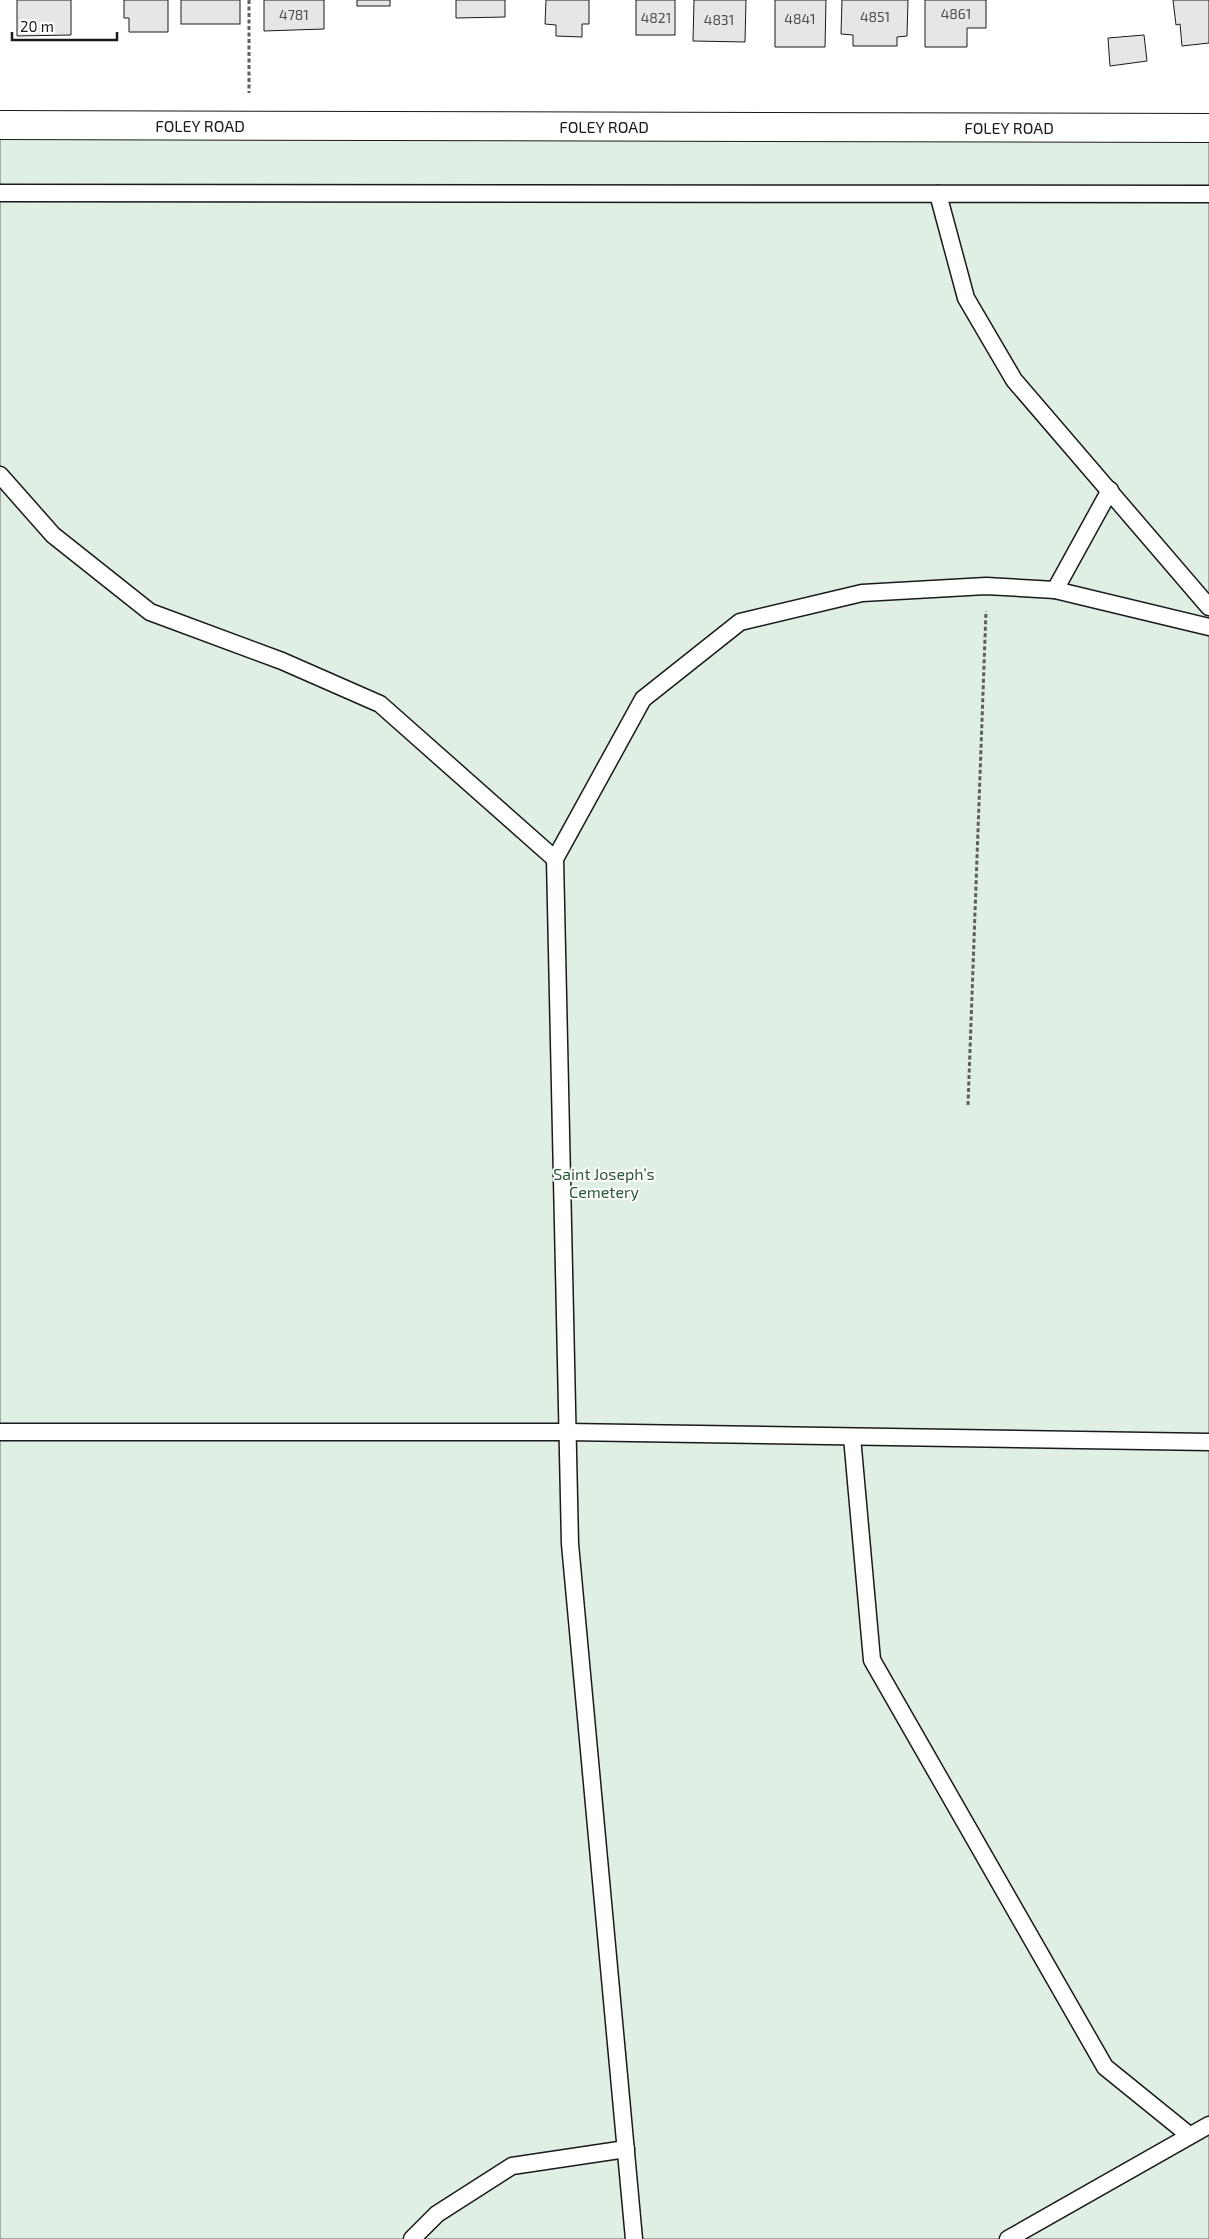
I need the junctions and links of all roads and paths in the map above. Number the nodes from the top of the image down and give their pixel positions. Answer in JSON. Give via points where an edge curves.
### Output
{"nodes":[{"id":1,"x":249,"y":0,"type":"edge"},
{"id":2,"x":0,"y":125,"type":"edge"},
{"id":3,"x":249,"y":126,"type":"junction"},
{"id":4,"x":1209,"y":128,"type":"edge"},
{"id":5,"x":0,"y":193,"type":"edge"},
{"id":6,"x":938,"y":194,"type":"junction"},
{"id":7,"x":1209,"y":194,"type":"edge"},
{"id":8,"x":0,"y":475,"type":"edge"},
{"id":9,"x":1110,"y":490,"type":"junction"},
{"id":10,"x":986,"y":586,"type":"junction"},
{"id":11,"x":1055,"y":590,"type":"junction"},
{"id":12,"x":1209,"y":607,"type":"edge"},
{"id":13,"x":1209,"y":627,"type":"edge"},
{"id":14,"x":555,"y":860,"type":"junction"},
{"id":15,"x":968,"y":1105,"type":"dead end"},
{"id":16,"x":0,"y":1432,"type":"edge"},
{"id":17,"x":567,"y":1432,"type":"junction"},
{"id":18,"x":852,"y":1437,"type":"junction"},
{"id":19,"x":1209,"y":1442,"type":"edge"},
{"id":20,"x":1209,"y":2125,"type":"edge"},
{"id":21,"x":1190,"y":2135,"type":"junction"},
{"id":22,"x":626,"y":2149,"type":"junction"},
{"id":23,"x":412,"y":2239,"type":"edge"},
{"id":24,"x":634,"y":2239,"type":"edge"},
{"id":25,"x":1008,"y":2239,"type":"edge"}],
"edges":[{"from":1,"to":3,"type":"path"},
{"from":2,"to":3,"type":"street","name":"FOLEY ROAD"},
{"from":3,"to":4,"type":"street","name":"FOLEY ROAD"},
{"from":5,"to":6,"type":"lane"},
{"from":6,"to":7,"type":"lane"},
{"from":6,"to":9,"type":"lane","via":[[966,298],[1014,380]]},
{"from":8,"to":14,"type":"lane","via":[[53,535],[150,612],[282,661],[380,704]]},
{"from":9,"to":11,"type":"lane"},
{"from":9,"to":12,"type":"lane"},
{"from":10,"to":11,"type":"lane"},
{"from":10,"to":14,"type":"lane","via":[[862,592],[740,622],[643,699]]},
{"from":10,"to":15,"type":"path"},
{"from":11,"to":13,"type":"lane"},
{"from":14,"to":17,"type":"lane"},
{"from":16,"to":17,"type":"lane"},
{"from":17,"to":18,"type":"lane"},
{"from":17,"to":22,"type":"lane","via":[[570,1544]]},
{"from":18,"to":19,"type":"lane"},
{"from":18,"to":21,"type":"lane","via":[[872,1660],[1106,2067]]},
{"from":20,"to":21,"type":"lane"},
{"from":21,"to":25,"type":"lane"},
{"from":22,"to":23,"type":"lane","via":[[512,2166],[437,2214]]},
{"from":22,"to":24,"type":"lane"}]}
